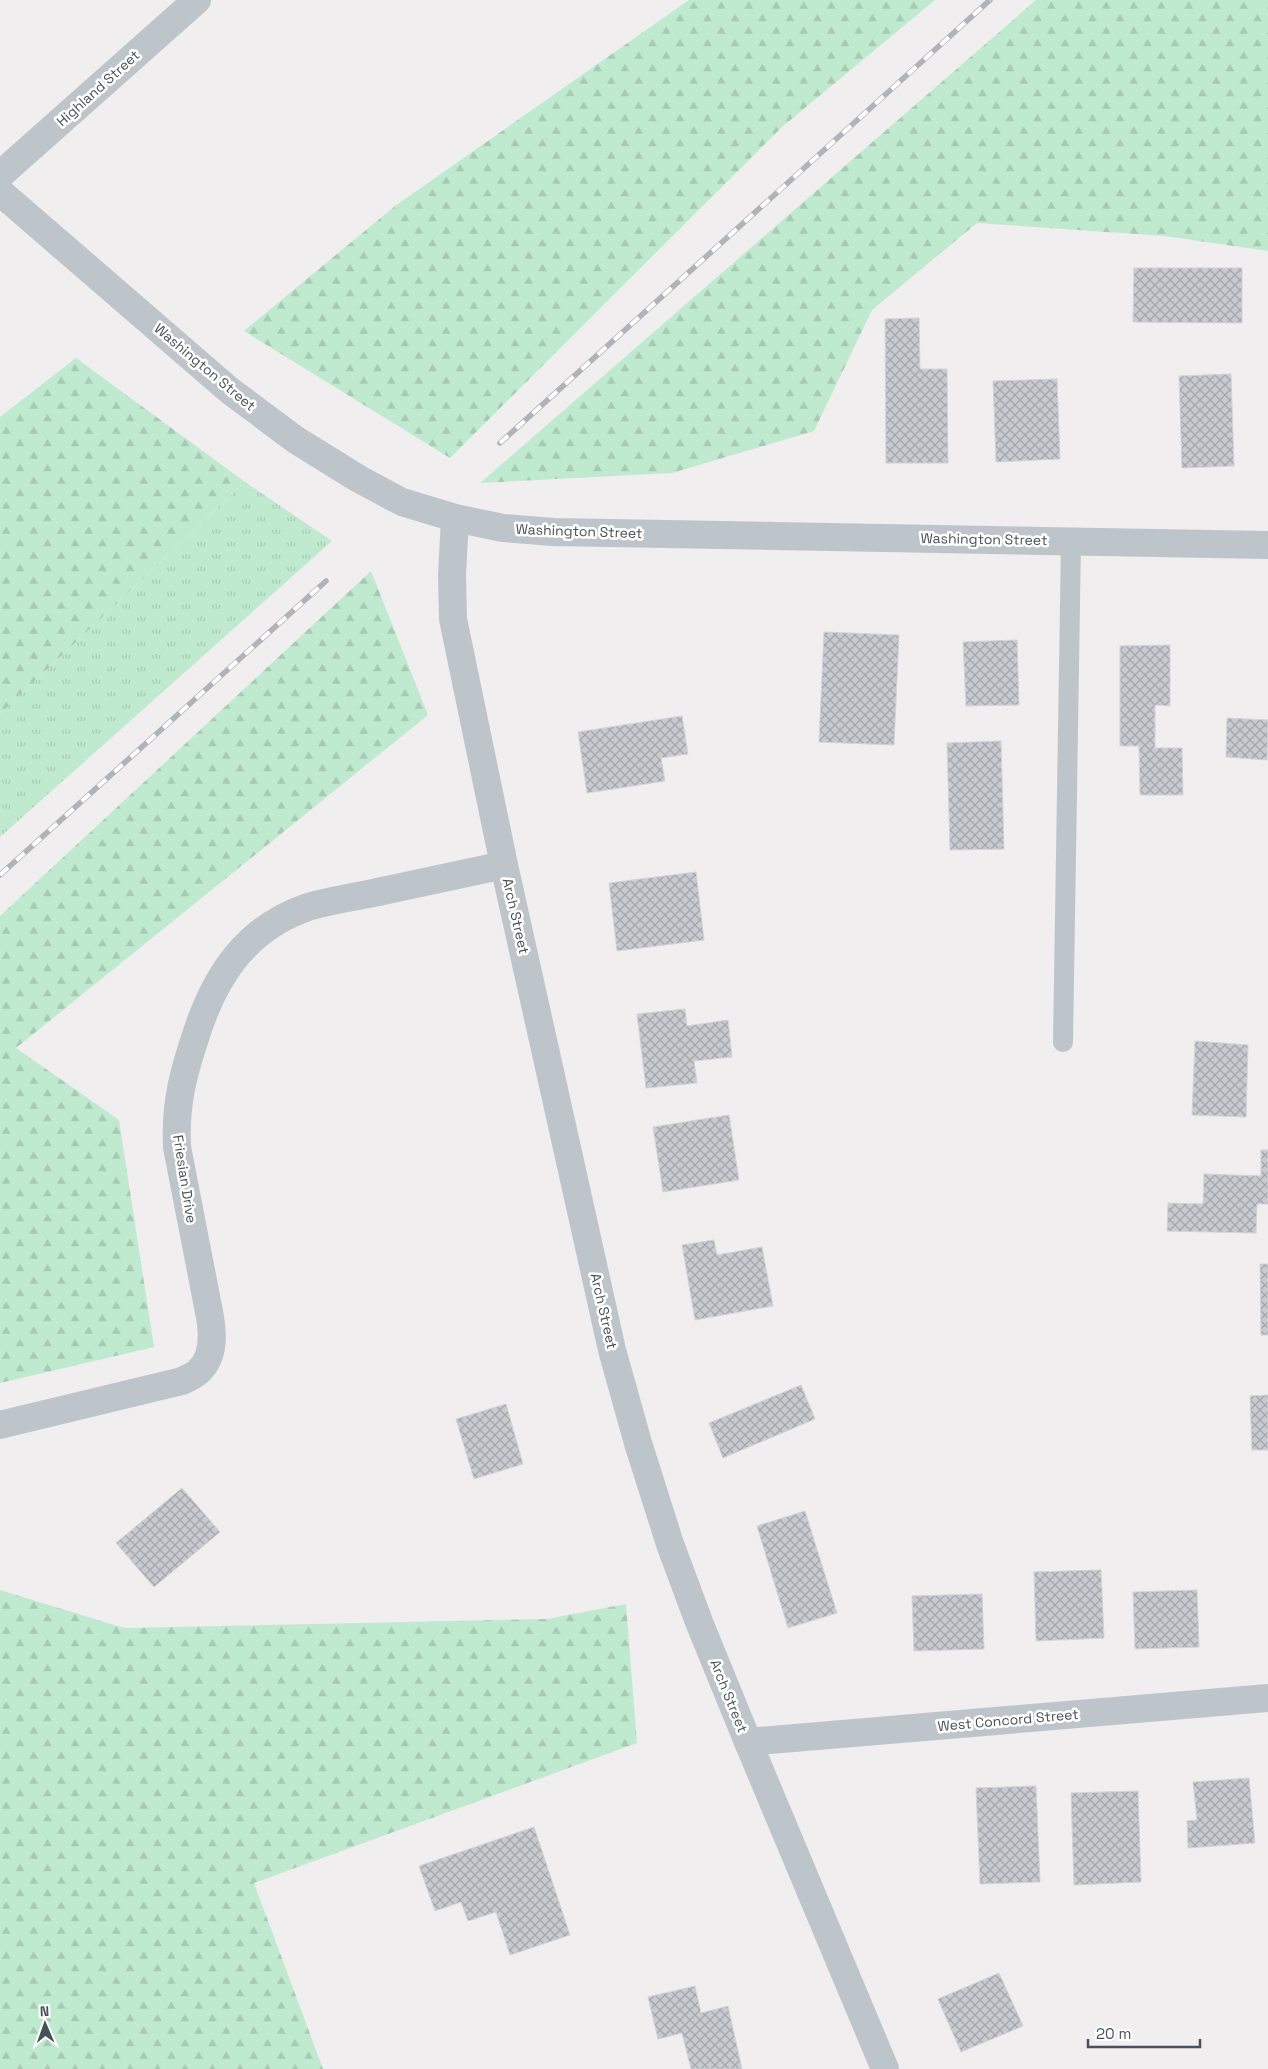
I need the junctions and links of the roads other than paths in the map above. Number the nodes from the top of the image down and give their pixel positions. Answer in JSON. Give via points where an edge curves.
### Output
{"nodes":[{"id":1,"x":196,"y":0,"type":"edge"},
{"id":2,"x":0,"y":175,"type":"edge"},
{"id":3,"x":0,"y":192,"type":"edge"},
{"id":4,"x":455,"y":518,"type":"junction"},
{"id":5,"x":1071,"y":541,"type":"junction"},
{"id":6,"x":1268,"y":545,"type":"edge"},
{"id":7,"x":504,"y":865,"type":"junction"},
{"id":8,"x":1063,"y":1042,"type":"dead end"},
{"id":9,"x":0,"y":1425,"type":"edge"},
{"id":10,"x":1268,"y":1698,"type":"edge"},
{"id":11,"x":748,"y":1742,"type":"junction"},
{"id":12,"x":885,"y":2069,"type":"edge"}],
"edges":[{"from":1,"to":2,"type":"street","name":"Highland Street"},
{"from":3,"to":4,"type":"street","name":"Washington Street","via":[[230,390],[296,440],[402,502]]},
{"from":4,"to":5,"type":"street","name":"Washington Street","via":[[503,528],[553,532]]},
{"from":4,"to":7,"type":"street","name":"Arch Street","via":[[453,619]]},
{"from":5,"to":6,"type":"street","name":"Washington Street"},
{"from":5,"to":8,"type":"lane"},
{"from":7,"to":9,"type":"street","name":"Friesian Drive","via":[[308,907],[276,921],[245,946],[222,974],[204,1009],[180,1084],[176,1119],[177,1147],[213,1336],[210,1355],[200,1371],[182,1380]]},
{"from":7,"to":11,"type":"street","name":"Arch Street","via":[[617,1369],[670,1544]]},
{"from":10,"to":11,"type":"street","name":"West Concord Street"},
{"from":11,"to":12,"type":"street","name":"Arch Street"}]}
